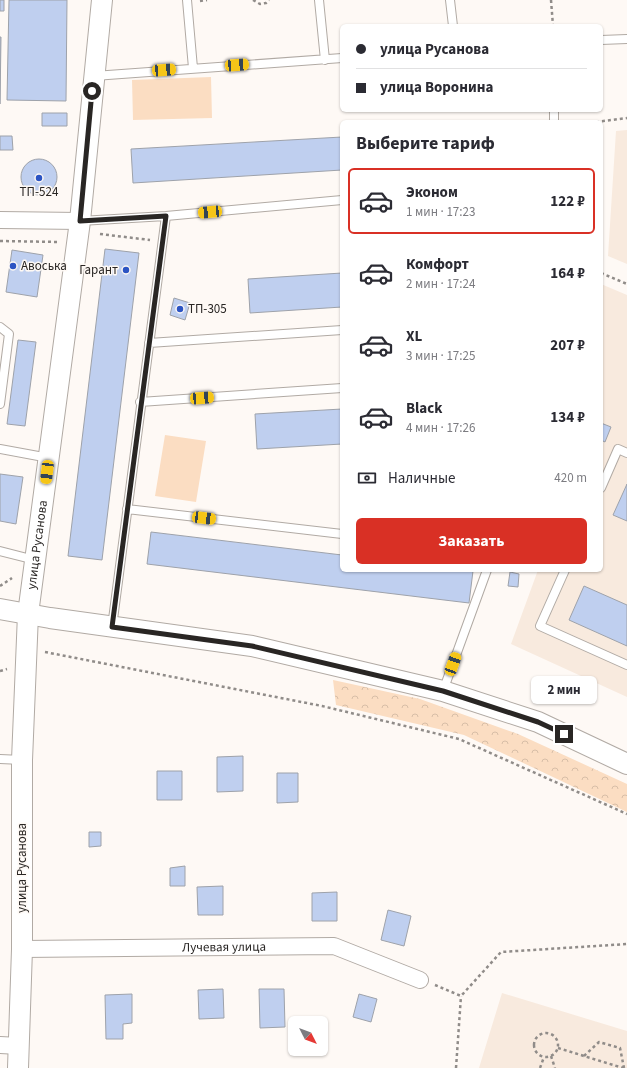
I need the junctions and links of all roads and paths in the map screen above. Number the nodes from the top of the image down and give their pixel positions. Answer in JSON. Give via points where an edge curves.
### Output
{"nodes":[{"id":1,"x":102,"y":0,"type":"edge"},
{"id":2,"x":187,"y":0,"type":"edge"},
{"id":3,"x":253,"y":0,"type":"edge"},
{"id":4,"x":269,"y":0,"type":"edge"},
{"id":5,"x":319,"y":0,"type":"edge"},
{"id":6,"x":450,"y":0,"type":"edge"},
{"id":7,"x":551,"y":0,"type":"edge"},
{"id":8,"x":453,"y":24,"type":"edge"},
{"id":9,"x":553,"y":24,"type":"edge"},
{"id":10,"x":627,"y":39,"type":"edge"},
{"id":11,"x":603,"y":40,"type":"edge"},
{"id":12,"x":340,"y":58,"type":"edge"},
{"id":13,"x":325,"y":60,"type":"junction"},
{"id":14,"x":194,"y":68,"type":"junction"},
{"id":15,"x":94,"y":76,"type":"junction"},
{"id":16,"x":627,"y":118,"type":"edge"},
{"id":17,"x":603,"y":121,"type":"edge"},
{"id":18,"x":340,"y":200,"type":"edge"},
{"id":19,"x":166,"y":216,"type":"junction"},
{"id":20,"x":0,"y":220,"type":"edge"},
{"id":21,"x":80,"y":221,"type":"junction"},
{"id":22,"x":603,"y":274,"type":"edge"},
{"id":23,"x":627,"y":284,"type":"edge"},
{"id":24,"x":0,"y":327,"type":"edge"},
{"id":25,"x":340,"y":330,"type":"edge"},
{"id":26,"x":149,"y":343,"type":"junction"},
{"id":27,"x":340,"y":388,"type":"edge"},
{"id":28,"x":140,"y":402,"type":"junction"},
{"id":29,"x":0,"y":404,"type":"edge"},
{"id":30,"x":0,"y":450,"type":"edge"},
{"id":31,"x":627,"y":453,"type":"edge"},
{"id":32,"x":49,"y":458,"type":"junction"},
{"id":33,"x":603,"y":483,"type":"edge"},
{"id":34,"x":126,"y":509,"type":"junction"},
{"id":35,"x":340,"y":534,"type":"edge"},
{"id":36,"x":0,"y":551,"type":"edge"},
{"id":37,"x":36,"y":560,"type":"junction"},
{"id":38,"x":486,"y":572,"type":"edge"},
{"id":39,"x":564,"y":572,"type":"edge"},
{"id":40,"x":12,"y":578,"type":"dead end"},
{"id":41,"x":0,"y":586,"type":"edge"},
{"id":42,"x":0,"y":609,"type":"edge"},
{"id":43,"x":28,"y":614,"type":"junction"},
{"id":44,"x":112,"y":627,"type":"junction"},
{"id":45,"x":45,"y":652,"type":"dead end"},
{"id":46,"x":627,"y":665,"type":"edge"},
{"id":47,"x":8,"y":668,"type":"dead end"},
{"id":48,"x":0,"y":672,"type":"edge"},
{"id":49,"x":443,"y":691,"type":"junction"},
{"id":50,"x":0,"y":759,"type":"edge"},
{"id":51,"x":22,"y":760,"type":"junction"},
{"id":52,"x":627,"y":764,"type":"edge"},
{"id":53,"x":627,"y":814,"type":"edge"},
{"id":54,"x":627,"y":944,"type":"edge"},
{"id":55,"x":22,"y":949,"type":"junction"},
{"id":56,"x":420,"y":980,"type":"joint"},
{"id":57,"x":461,"y":996,"type":"junction"},
{"id":58,"x":10,"y":1046,"type":"edge"},
{"id":59,"x":558,"y":1048,"type":"junction"},
{"id":60,"x":551,"y":1056,"type":"junction"},
{"id":61,"x":584,"y":1056,"type":"junction"},
{"id":62,"x":544,"y":1057,"type":"junction"},
{"id":63,"x":18,"y":1068,"type":"edge"},
{"id":64,"x":456,"y":1068,"type":"edge"},
{"id":65,"x":540,"y":1068,"type":"edge"},
{"id":66,"x":555,"y":1068,"type":"edge"},
{"id":67,"x":623,"y":1068,"type":"edge"}],
"edges":[{"from":1,"to":15,"type":"street","name":"улица Русанова"},
{"from":2,"to":14,"type":"lane"},
{"from":3,"to":4,"type":"path","via":[[260,4]]},
{"from":5,"to":13,"type":"lane"},
{"from":6,"to":8,"type":"lane"},
{"from":7,"to":9,"type":"path"},
{"from":10,"to":11,"type":"lane"},
{"from":12,"to":13,"type":"lane"},
{"from":13,"to":14,"type":"lane"},
{"from":14,"to":15,"type":"lane"},
{"from":15,"to":21,"type":"street","name":"улица Русанова"},
{"from":16,"to":17,"type":"path"},
{"from":18,"to":19,"type":"lane"},
{"from":19,"to":21,"type":"lane"},
{"from":19,"to":26,"type":"lane"},
{"from":20,"to":21,"type":"street"},
{"from":21,"to":32,"type":"street","name":"улица Русанова"},
{"from":22,"to":23,"type":"path"},
{"from":24,"to":29,"type":"lane","via":[[9,334]]},
{"from":25,"to":26,"type":"lane"},
{"from":26,"to":28,"type":"lane"},
{"from":27,"to":28,"type":"lane"},
{"from":28,"to":34,"type":"lane"},
{"from":30,"to":32,"type":"lane"},
{"from":31,"to":33,"type":"lane","via":[[618,449]]},
{"from":32,"to":37,"type":"street","name":"улица Русанова"},
{"from":34,"to":35,"type":"lane"},
{"from":34,"to":44,"type":"lane"},
{"from":36,"to":37,"type":"lane"},
{"from":37,"to":43,"type":"street","name":"улица Русанова"},
{"from":38,"to":49,"type":"lane"},
{"from":39,"to":46,"type":"lane","via":[[540,626]]},
{"from":40,"to":41,"type":"path"},
{"from":42,"to":43,"type":"street"},
{"from":43,"to":44,"type":"street"},
{"from":43,"to":51,"type":"street","name":"улица Русанова"},
{"from":44,"to":49,"type":"street","via":[[252,646]]},
{"from":45,"to":53,"type":"path","via":[[322,706],[459,739]]},
{"from":47,"to":48,"type":"path"},
{"from":49,"to":52,"type":"street","via":[[538,722]]},
{"from":50,"to":51,"type":"lane"},
{"from":51,"to":55,"type":"street","name":"улица Русанова"},
{"from":54,"to":57,"type":"path","via":[[501,952]]},
{"from":55,"to":56,"type":"street","name":"Лучевая улица","via":[[334,946]]},
{"from":55,"to":58,"type":"street","name":"улица Русанова"},
{"from":56,"to":57,"type":"path"},
{"from":57,"to":64,"type":"path"},
{"from":58,"to":63,"type":"street","name":"улица Русанова"},
{"from":59,"to":60,"type":"path"},
{"from":59,"to":61,"type":"path"},
{"from":59,"to":62,"type":"path","via":[[557,1040],[552,1034],[540,1035],[535,1041],[535,1049]]},
{"from":60,"to":62,"type":"path"},
{"from":60,"to":66,"type":"path"},
{"from":61,"to":67,"type":"path"},
{"from":61,"to":67,"type":"path","via":[[599,1042],[620,1048]]},
{"from":62,"to":65,"type":"path"}]}
